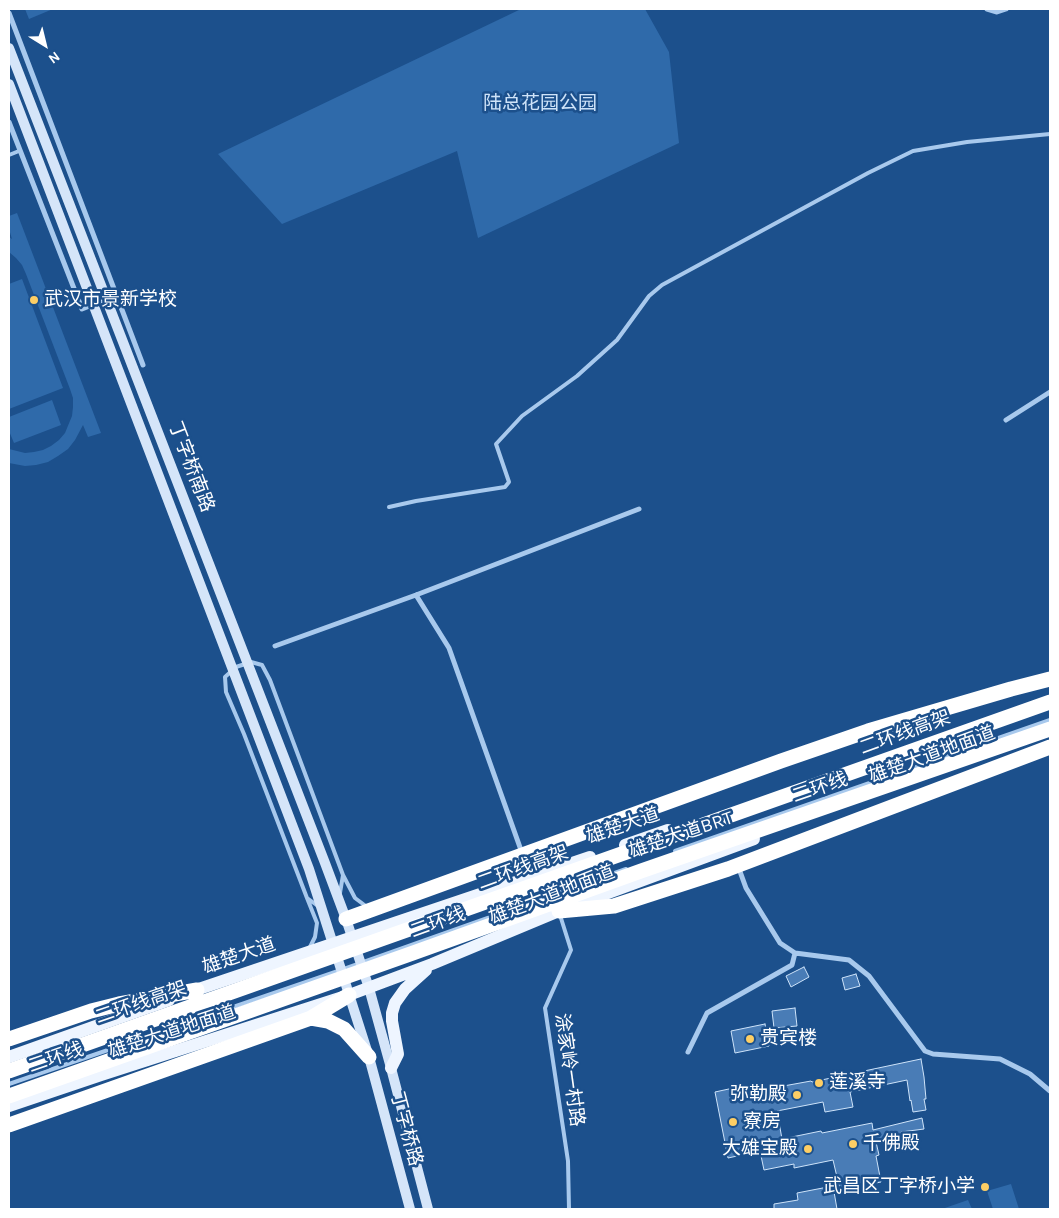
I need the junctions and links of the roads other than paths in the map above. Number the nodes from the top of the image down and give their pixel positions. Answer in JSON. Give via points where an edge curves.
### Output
{"nodes":[{"id":1,"x":987,"y":9,"type":"edge"},
{"id":2,"x":1006,"y":9,"type":"edge"},
{"id":3,"x":9,"y":13,"type":"edge"},
{"id":4,"x":9,"y":48,"type":"edge"},
{"id":5,"x":9,"y":84,"type":"edge"},
{"id":6,"x":9,"y":122,"type":"edge"},
{"id":7,"x":1050,"y":134,"type":"edge"},
{"id":8,"x":19,"y":151,"type":"junction"},
{"id":9,"x":9,"y":156,"type":"edge"},
{"id":10,"x":116,"y":295,"type":"junction"},
{"id":11,"x":143,"y":365,"type":"dead end"},
{"id":12,"x":1050,"y":392,"type":"edge"},
{"id":13,"x":1006,"y":420,"type":"dead end"},
{"id":14,"x":389,"y":507,"type":"dead end"},
{"id":15,"x":639,"y":509,"type":"dead end"},
{"id":16,"x":416,"y":595,"type":"junction"},
{"id":17,"x":275,"y":646,"type":"dead end"},
{"id":18,"x":1050,"y":679,"type":"edge"},
{"id":19,"x":1050,"y":696,"type":"edge"},
{"id":20,"x":1050,"y":702,"type":"edge"},
{"id":21,"x":1050,"y":720,"type":"edge"},
{"id":22,"x":1050,"y":729,"type":"edge"},
{"id":23,"x":1050,"y":733,"type":"edge"},
{"id":24,"x":1050,"y":747,"type":"edge"},
{"id":25,"x":666,"y":854,"type":"dead end"},
{"id":26,"x":524,"y":855,"type":"junction"},
{"id":27,"x":738,"y":866,"type":"junction"},
{"id":28,"x":629,"y":868,"type":"dead end"},
{"id":29,"x":342,"y":875,"type":"junction"},
{"id":30,"x":307,"y":898,"type":"junction"},
{"id":31,"x":339,"y":900,"type":"junction"},
{"id":32,"x":322,"y":909,"type":"junction"},
{"id":33,"x":371,"y":910,"type":"junction"},
{"id":34,"x":559,"y":911,"type":"junction"},
{"id":35,"x":346,"y":919,"type":"junction"},
{"id":36,"x":352,"y":938,"type":"junction"},
{"id":37,"x":333,"y":944,"type":"junction"},
{"id":38,"x":308,"y":952,"type":"junction"},
{"id":39,"x":795,"y":953,"type":"junction"},
{"id":40,"x":360,"y":962,"type":"junction"},
{"id":41,"x":432,"y":964,"type":"junction"},
{"id":42,"x":341,"y":970,"type":"junction"},
{"id":43,"x":368,"y":988,"type":"junction"},
{"id":44,"x":197,"y":990,"type":"junction"},
{"id":45,"x":349,"y":995,"type":"junction"},
{"id":46,"x":311,"y":1018,"type":"junction"},
{"id":47,"x":9,"y":1039,"type":"edge"},
{"id":48,"x":688,"y":1052,"type":"dead end"},
{"id":49,"x":9,"y":1057,"type":"edge"},
{"id":50,"x":369,"y":1058,"type":"junction"},
{"id":51,"x":391,"y":1068,"type":"junction"},
{"id":52,"x":9,"y":1071,"type":"edge"},
{"id":53,"x":9,"y":1084,"type":"edge"},
{"id":54,"x":1050,"y":1091,"type":"edge"},
{"id":55,"x":9,"y":1096,"type":"edge"},
{"id":56,"x":9,"y":1106,"type":"edge"},
{"id":57,"x":9,"y":1125,"type":"edge"},
{"id":58,"x":410,"y":1209,"type":"edge"},
{"id":59,"x":428,"y":1209,"type":"edge"},
{"id":60,"x":569,"y":1209,"type":"edge"}],
"edges":[{"from":1,"to":2,"type":"street","via":[[997,12]]},
{"from":3,"to":10,"type":"street"},
{"from":4,"to":31,"type":"main road","name":"丁字桥南路"},
{"from":5,"to":32,"type":"main road","name":"丁字桥南路"},
{"from":6,"to":8,"type":"street"},
{"from":7,"to":14,"type":"lane","via":[[913,151],[662,285],[649,296],[617,340],[577,376],[522,416],[496,444],[509,482],[505,487]]},
{"from":8,"to":9,"type":"lane"},
{"from":8,"to":10,"type":"street","via":[[82,309]]},
{"from":10,"to":11,"type":"street"},
{"from":12,"to":13,"type":"street"},
{"from":15,"to":16,"type":"street"},
{"from":16,"to":17,"type":"street"},
{"from":16,"to":26,"type":"street","via":[[449,648]]},
{"from":18,"to":26,"type":"highway","via":[[868,731]]},
{"from":19,"to":36,"type":"main road","name":"雄楚大道"},
{"from":20,"to":52,"type":"highway","name":"二环线高架"},
{"from":21,"to":25,"type":"lane","name":"雄楚大道BRT"},
{"from":22,"to":55,"type":"highway","name":"二环线"},
{"from":23,"to":34,"type":"main road","name":"雄楚大道地面道"},
{"from":24,"to":27,"type":"highway"},
{"from":26,"to":33,"type":"highway"},
{"from":27,"to":34,"type":"highway","via":[[614,906]]},
{"from":27,"to":39,"type":"street","via":[[746,888],[780,943]]},
{"from":28,"to":40,"type":"lane","name":"雄楚大道BRT"},
{"from":29,"to":30,"type":"lane","via":[[270,680],[262,665],[251,662],[236,667],[225,678],[226,692]]},
{"from":29,"to":31,"type":"lane"},
{"from":29,"to":33,"type":"lane","via":[[355,898]]},
{"from":30,"to":32,"type":"lane"},
{"from":30,"to":38,"type":"lane","via":[[317,923]]},
{"from":31,"to":35,"type":"main road","name":"丁字桥南路"},
{"from":32,"to":37,"type":"main road","name":"丁字桥南路"},
{"from":33,"to":35,"type":"highway"},
{"from":34,"to":41,"type":"main road","name":"雄楚大道地面道"},
{"from":34,"to":60,"type":"lane","name":"涂家岭一村路","via":[[571,950],[545,1008],[568,1161]]},
{"from":35,"to":36,"type":"main road","name":"丁字桥南路"},
{"from":36,"to":37,"type":"main road","name":"雄楚大道"},
{"from":36,"to":40,"type":"main road","name":"丁字桥南路"},
{"from":37,"to":38,"type":"main road","name":"雄楚大道"},
{"from":37,"to":42,"type":"main road","name":"丁字桥南路"},
{"from":38,"to":44,"type":"main road","name":"雄楚大道"},
{"from":39,"to":48,"type":"street","via":[[793,967],[707,1013]]},
{"from":39,"to":54,"type":"street","via":[[849,960],[869,976],[925,1051],[1000,1058],[1030,1074]]},
{"from":40,"to":42,"type":"lane","name":"雄楚大道BRT"},
{"from":40,"to":43,"type":"main road","name":"丁字桥南路"},
{"from":41,"to":43,"type":"main road","name":"雄楚大道地面道"},
{"from":41,"to":51,"type":"main road","via":[[395,1003],[392,1021],[398,1054]]},
{"from":42,"to":45,"type":"main road","name":"丁字桥南路"},
{"from":42,"to":53,"type":"lane","name":"雄楚大道BRT"},
{"from":43,"to":45,"type":"main road","name":"雄楚大道地面道"},
{"from":43,"to":51,"type":"main road","name":"丁字桥路"},
{"from":44,"to":47,"type":"highway","via":[[91,1011]]},
{"from":44,"to":49,"type":"main road","name":"雄楚大道"},
{"from":45,"to":46,"type":"highway"},
{"from":45,"to":50,"type":"main road","name":"丁字桥路"},
{"from":45,"to":56,"type":"main road","name":"雄楚大道地面道"},
{"from":46,"to":50,"type":"highway","via":[[336,1024]]},
{"from":46,"to":57,"type":"highway"},
{"from":50,"to":58,"type":"main road","name":"丁字桥路"},
{"from":51,"to":59,"type":"main road","name":"丁字桥路"}]}
